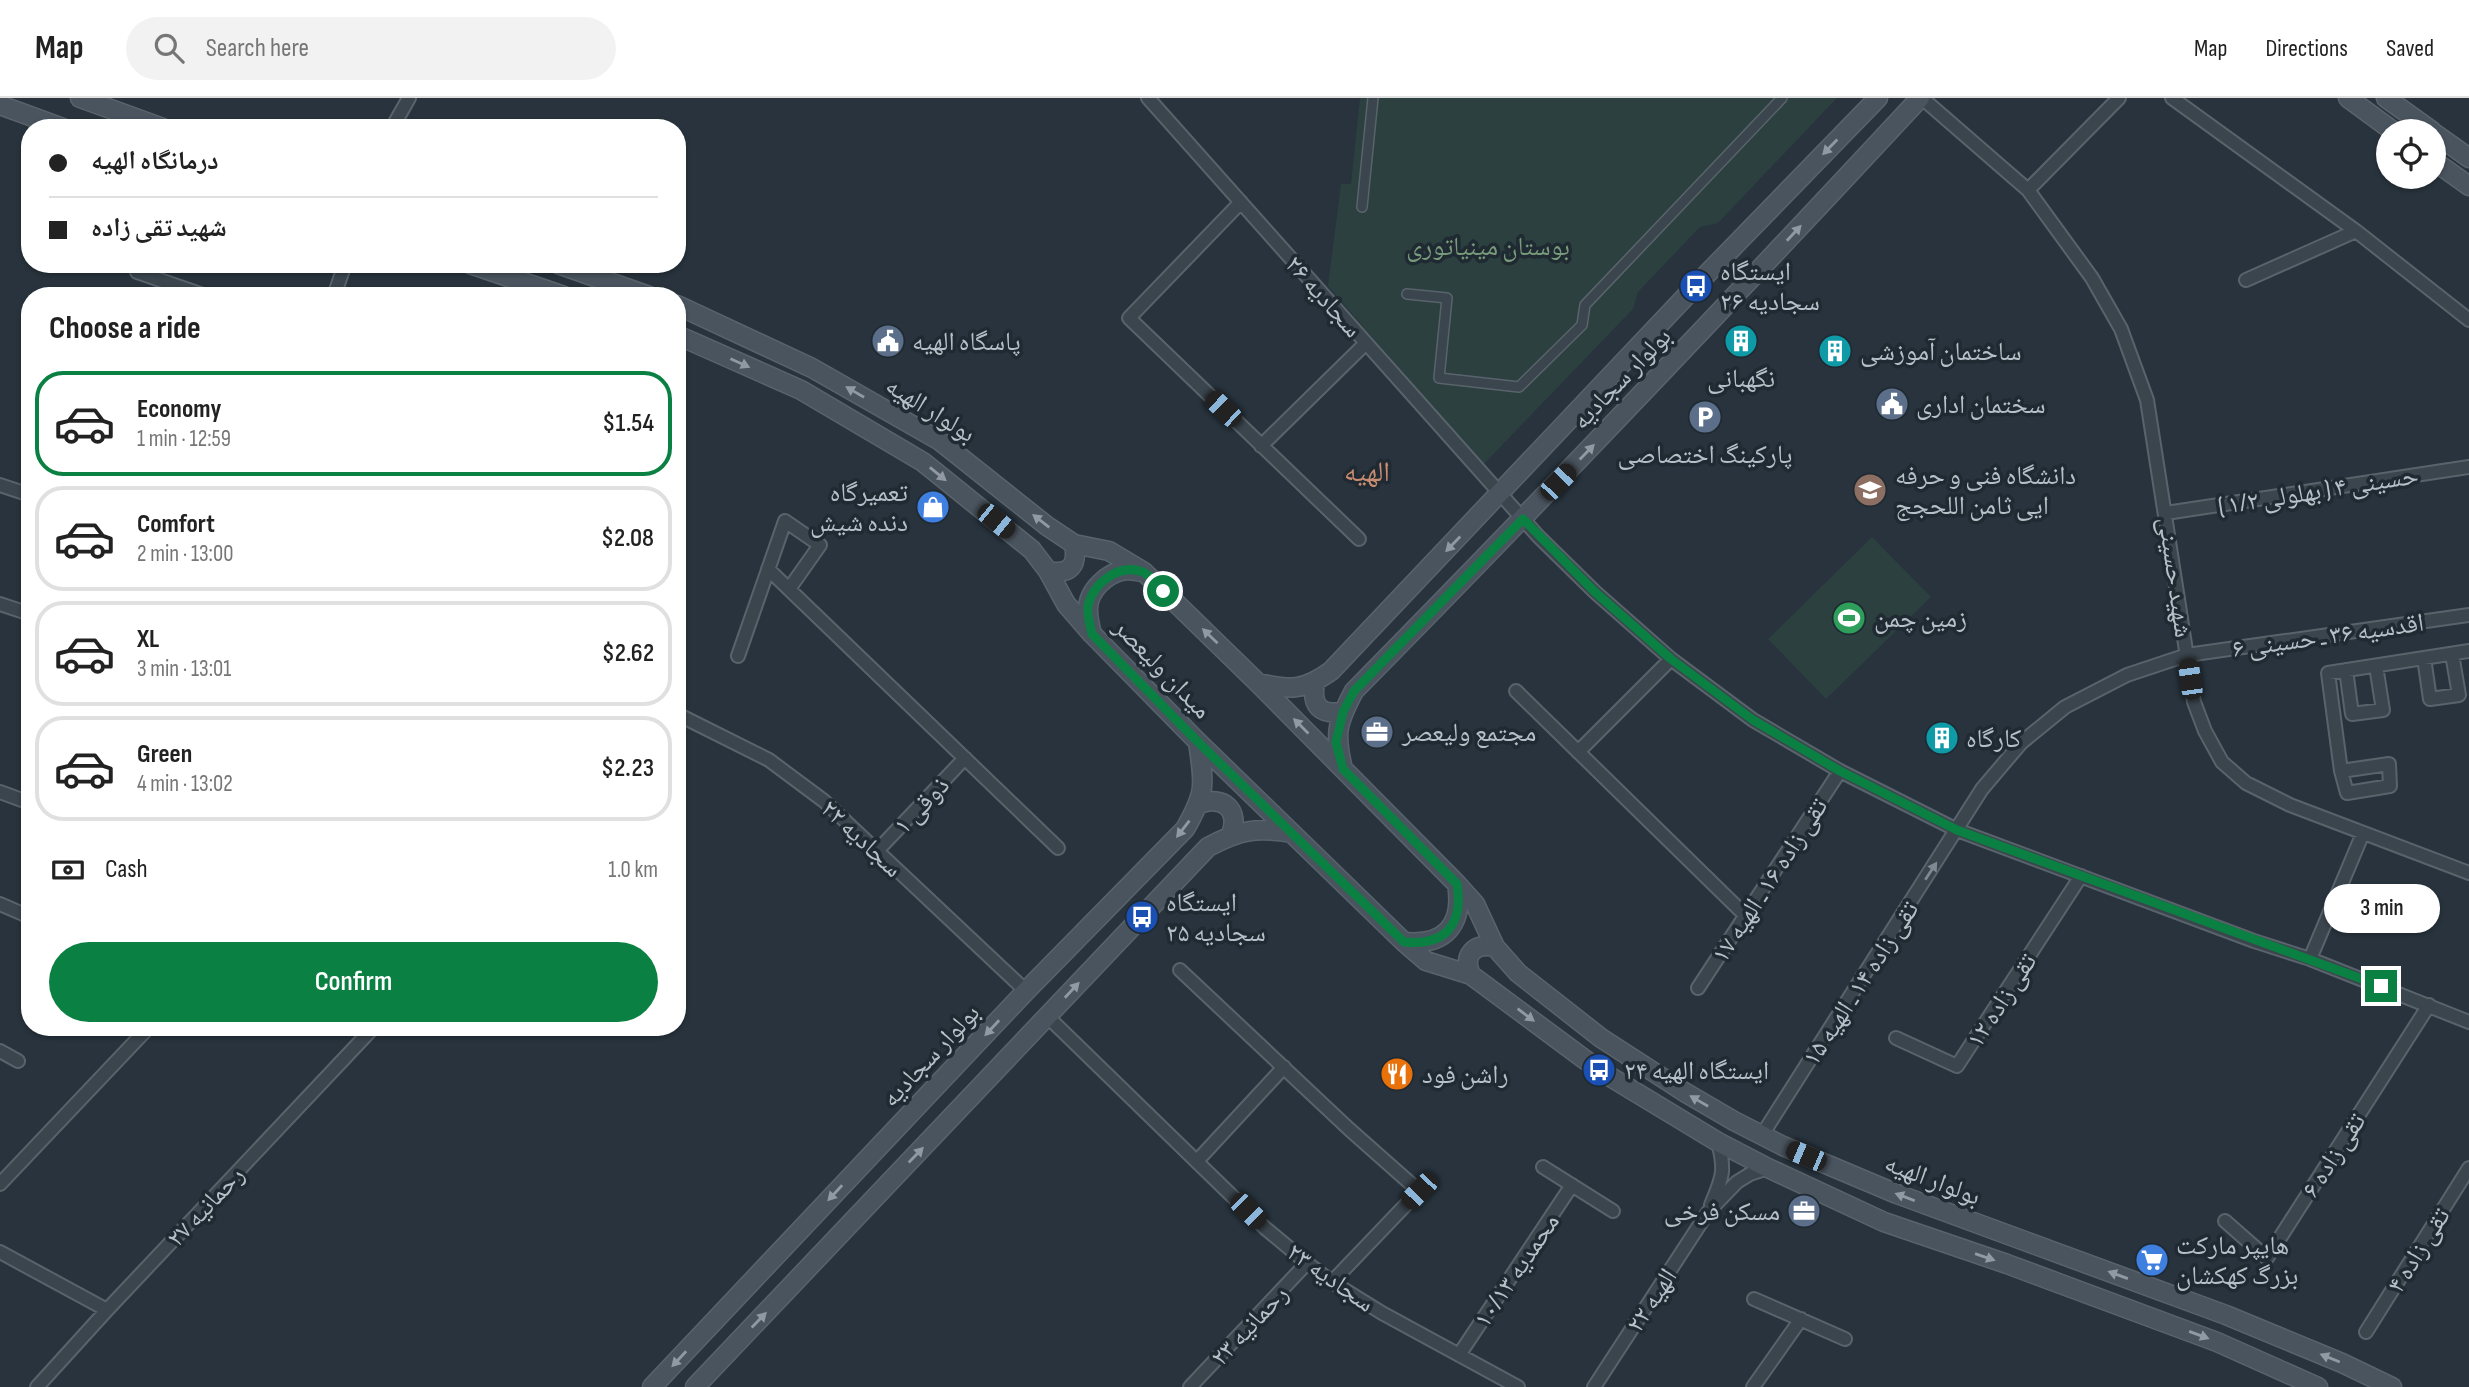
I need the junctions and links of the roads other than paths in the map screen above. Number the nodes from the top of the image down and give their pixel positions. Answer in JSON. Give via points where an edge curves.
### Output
{"nodes":[{"id":1,"x":80,"y":98,"type":"edge"},
{"id":2,"x":409,"y":98,"type":"edge"},
{"id":3,"x":1149,"y":98,"type":"edge"},
{"id":4,"x":1373,"y":98,"type":"edge"},
{"id":5,"x":1782,"y":98,"type":"edge"},
{"id":6,"x":1878,"y":98,"type":"edge"},
{"id":7,"x":1921,"y":98,"type":"edge"},
{"id":8,"x":2119,"y":98,"type":"edge"},
{"id":9,"x":2172,"y":98,"type":"edge"},
{"id":10,"x":2347,"y":98,"type":"edge"},
{"id":11,"x":2386,"y":98,"type":"edge"},
{"id":12,"x":0,"y":105,"type":"edge"},
{"id":13,"x":38,"y":119,"type":"edge"},
{"id":14,"x":138,"y":119,"type":"edge"},
{"id":15,"x":397,"y":119,"type":"edge"},
{"id":16,"x":2376,"y":119,"type":"edge"},
{"id":17,"x":2415,"y":119,"type":"edge"},
{"id":18,"x":2446,"y":141,"type":"edge"},
{"id":19,"x":2469,"y":158,"type":"edge"},
{"id":20,"x":2446,"y":170,"type":"edge"},
{"id":21,"x":2469,"y":186,"type":"edge"},
{"id":22,"x":2028,"y":190,"type":"junction"},
{"id":23,"x":1241,"y":202,"type":"junction"},
{"id":24,"x":1362,"y":207,"type":"dead end"},
{"id":25,"x":2356,"y":231,"type":"junction"},
{"id":26,"x":140,"y":273,"type":"edge"},
{"id":27,"x":496,"y":273,"type":"edge"},
{"id":28,"x":584,"y":273,"type":"edge"},
{"id":29,"x":2246,"y":280,"type":"dead end"},
{"id":30,"x":176,"y":287,"type":"edge"},
{"id":31,"x":538,"y":287,"type":"edge"},
{"id":32,"x":623,"y":287,"type":"edge"},
{"id":33,"x":1407,"y":294,"type":"dead end"},
{"id":34,"x":686,"y":309,"type":"edge"},
{"id":35,"x":2469,"y":320,"type":"edge"},
{"id":36,"x":686,"y":339,"type":"edge"},
{"id":37,"x":1366,"y":343,"type":"junction"},
{"id":38,"x":1261,"y":446,"type":"junction"},
{"id":39,"x":2469,"y":467,"type":"edge"},
{"id":40,"x":0,"y":485,"type":"edge"},
{"id":41,"x":21,"y":492,"type":"edge"},
{"id":42,"x":1500,"y":495,"type":"junction"},
{"id":43,"x":2166,"y":513,"type":"junction"},
{"id":44,"x":1523,"y":519,"type":"junction"},
{"id":45,"x":1359,"y":539,"type":"dead end"},
{"id":46,"x":1074,"y":544,"type":"junction"},
{"id":47,"x":768,"y":569,"type":"junction"},
{"id":48,"x":1048,"y":571,"type":"junction"},
{"id":49,"x":1144,"y":572,"type":"junction"},
{"id":50,"x":789,"y":589,"type":"junction"},
{"id":51,"x":0,"y":604,"type":"edge"},
{"id":52,"x":21,"y":611,"type":"edge"},
{"id":53,"x":2469,"y":615,"type":"edge"},
{"id":54,"x":1092,"y":634,"type":"junction"},
{"id":55,"x":2469,"y":651,"type":"edge"},
{"id":56,"x":2452,"y":654,"type":"junction"},
{"id":57,"x":2187,"y":655,"type":"junction"},
{"id":58,"x":738,"y":656,"type":"dead end"},
{"id":59,"x":2424,"y":658,"type":"junction"},
{"id":60,"x":1671,"y":659,"type":"junction"},
{"id":61,"x":2376,"y":666,"type":"junction"},
{"id":62,"x":2346,"y":670,"type":"junction"},
{"id":63,"x":1258,"y":683,"type":"junction"},
{"id":64,"x":1315,"y":683,"type":"junction"},
{"id":65,"x":1516,"y":691,"type":"dead end"},
{"id":66,"x":1343,"y":712,"type":"junction"},
{"id":67,"x":686,"y":718,"type":"edge"},
{"id":68,"x":1198,"y":742,"type":"junction"},
{"id":69,"x":1578,"y":752,"type":"junction"},
{"id":70,"x":964,"y":758,"type":"junction"},
{"id":71,"x":1343,"y":769,"type":"junction"},
{"id":72,"x":1840,"y":771,"type":"junction"},
{"id":73,"x":2341,"y":771,"type":"dead end"},
{"id":74,"x":2,"y":798,"type":"edge"},
{"id":75,"x":21,"y":801,"type":"edge"},
{"id":76,"x":1199,"y":804,"type":"junction"},
{"id":77,"x":1957,"y":830,"type":"junction"},
{"id":78,"x":1292,"y":833,"type":"junction"},
{"id":79,"x":2363,"y":833,"type":"junction"},
{"id":80,"x":1231,"y":835,"type":"junction"},
{"id":81,"x":1058,"y":848,"type":"dead end"},
{"id":82,"x":877,"y":851,"type":"junction"},
{"id":83,"x":2469,"y":873,"type":"edge"},
{"id":84,"x":2081,"y":876,"type":"junction"},
{"id":85,"x":1457,"y":884,"type":"junction"},
{"id":86,"x":0,"y":904,"type":"edge"},
{"id":87,"x":21,"y":913,"type":"edge"},
{"id":88,"x":1745,"y":915,"type":"junction"},
{"id":89,"x":1404,"y":942,"type":"junction"},
{"id":90,"x":1495,"y":947,"type":"junction"},
{"id":91,"x":2309,"y":959,"type":"junction"},
{"id":92,"x":1180,"y":970,"type":"dead end"},
{"id":93,"x":1471,"y":975,"type":"junction"},
{"id":94,"x":1699,"y":988,"type":"dead end"},
{"id":95,"x":1026,"y":991,"type":"junction"},
{"id":96,"x":2429,"y":1005,"type":"junction"},
{"id":97,"x":1048,"y":1017,"type":"junction"},
{"id":98,"x":2469,"y":1022,"type":"edge"},
{"id":99,"x":140,"y":1036,"type":"edge"},
{"id":100,"x":366,"y":1036,"type":"edge"},
{"id":101,"x":1896,"y":1038,"type":"dead end"},
{"id":102,"x":0,"y":1051,"type":"edge"},
{"id":103,"x":18,"y":1061,"type":"dead end"},
{"id":104,"x":1284,"y":1067,"type":"junction"},
{"id":105,"x":1762,"y":1135,"type":"junction"},
{"id":106,"x":1717,"y":1142,"type":"junction"},
{"id":107,"x":1197,"y":1161,"type":"junction"},
{"id":108,"x":1543,"y":1167,"type":"dead end"},
{"id":109,"x":1768,"y":1168,"type":"junction"},
{"id":110,"x":2469,"y":1168,"type":"edge"},
{"id":111,"x":0,"y":1184,"type":"edge"},
{"id":112,"x":1572,"y":1185,"type":"junction"},
{"id":113,"x":1613,"y":1211,"type":"dead end"},
{"id":114,"x":1708,"y":1212,"type":"junction"},
{"id":115,"x":2225,"y":1221,"type":"dead end"},
{"id":116,"x":0,"y":1252,"type":"edge"},
{"id":117,"x":1307,"y":1262,"type":"junction"},
{"id":118,"x":1332,"y":1282,"type":"junction"},
{"id":119,"x":1754,"y":1298,"type":"dead end"},
{"id":120,"x":107,"y":1310,"type":"junction"},
{"id":121,"x":1801,"y":1319,"type":"junction"},
{"id":122,"x":2366,"y":1332,"type":"dead end"},
{"id":123,"x":1845,"y":1339,"type":"dead end"},
{"id":124,"x":1459,"y":1355,"type":"junction"},
{"id":125,"x":37,"y":1387,"type":"edge"},
{"id":126,"x":652,"y":1387,"type":"edge"},
{"id":127,"x":695,"y":1387,"type":"edge"},
{"id":128,"x":1190,"y":1387,"type":"edge"},
{"id":129,"x":1518,"y":1387,"type":"edge"},
{"id":130,"x":1594,"y":1387,"type":"edge"},
{"id":131,"x":1753,"y":1387,"type":"edge"},
{"id":132,"x":2318,"y":1387,"type":"edge"},
{"id":133,"x":2392,"y":1387,"type":"edge"}],
"edges":[{"from":1,"to":14,"type":"main road"},
{"from":2,"to":15,"type":"street"},
{"from":3,"to":23,"type":"street","name":"سجادیه ۲۶"},
{"from":4,"to":24,"type":"street"},
{"from":5,"to":33,"type":"street","via":[[1586,305],[1582,325],[1519,387],[1439,378],[1447,298]]},
{"from":6,"to":42,"type":"main road","name":"بولوار سجادیه","one_way":true},
{"from":7,"to":22,"type":"street","name":"شهید حسینی"},
{"from":44,"to":7,"type":"main road","name":"بولوار سجادیه","one_way":true},
{"from":8,"to":22,"type":"street"},
{"from":9,"to":25,"type":"street"},
{"from":10,"to":16,"type":"main road"},
{"from":11,"to":17,"type":"main road"},
{"from":12,"to":13,"type":"main road"},
{"from":18,"to":19,"type":"main road"},
{"from":20,"to":21,"type":"main road"},
{"from":22,"to":43,"type":"street","name":"شهید حسینی","via":[[2092,278],[2122,330],[2147,400]]},
{"from":23,"to":37,"type":"street","name":"سجادیه ۲۶"},
{"from":23,"to":38,"type":"street","via":[[1129,318]]},
{"from":25,"to":29,"type":"street"},
{"from":25,"to":35,"type":"street"},
{"from":26,"to":30,"type":"street"},
{"from":27,"to":31,"type":"main road"},
{"from":28,"to":32,"type":"main road"},
{"from":46,"to":34,"type":"main road","name":"بولوار الهیه","one_way":true,"via":[[940,441],[812,368]]},
{"from":36,"to":48,"type":"main road","name":"بولوار الهیه","one_way":true,"via":[[801,390],[923,462],[1032,550]]},
{"from":37,"to":38,"type":"street"},
{"from":37,"to":42,"type":"street","name":"سجادیه ۲۶"},
{"from":38,"to":45,"type":"street"},
{"from":39,"to":43,"type":"street","name":"حسینی ۴ ( بهلولی ۱/۲ )"},
{"from":40,"to":41,"type":"street"},
{"from":42,"to":44,"type":"street","name":"سجادیه ۲۶"},
{"from":42,"to":64,"type":"main road","name":"بولوار سجادیه","one_way":true},
{"from":43,"to":57,"type":"street","name":"شهید حسینی"},
{"from":44,"to":60,"type":"street","name":"سجادیه ۲۶","via":[[1595,592]]},
{"from":44,"to":66,"type":"main road","name":"بولوار سجادیه","via":[[1354,691]]},
{"from":46,"to":48,"type":"main road","via":[[1076,556],[1071,567],[1060,573]]},
{"from":46,"to":49,"type":"main road","name":"بولوار الهیه","via":[[1109,551]]},
{"from":47,"to":50,"type":"street"},
{"from":47,"to":50,"type":"street","via":[[785,521],[820,545]]},
{"from":47,"to":58,"type":"street"},
{"from":48,"to":54,"type":"main road","name":"بولوار الهیه","via":[[1066,604]]},
{"from":49,"to":54,"type":"main road","name":"میدان ولیعصر","via":[[1127,570],[1101,582],[1087,610]]},
{"from":63,"to":49,"type":"main road","name":"میدان ولیعصر","one_way":true},
{"from":50,"to":70,"type":"street"},
{"from":51,"to":52,"type":"street"},
{"from":53,"to":57,"type":"street","name":"اقدسیه ۳۶ ـ حسینی ۶"},
{"from":54,"to":68,"type":"main road","name":"میدان ولیعصر"},
{"from":55,"to":56,"type":"street"},
{"from":56,"to":59,"type":"street"},
{"from":56,"to":59,"type":"street","via":[[2459,695],[2430,699]]},
{"from":57,"to":77,"type":"street","name":"اقدسیه ۳۶ ـ حسینی ۶","via":[[2127,675],[2064,707],[2021,743]]},
{"from":57,"to":79,"type":"street","name":"شهید حسینی","via":[[2194,702],[2222,762],[2246,783]]},
{"from":59,"to":61,"type":"street"},
{"from":60,"to":69,"type":"street"},
{"from":60,"to":72,"type":"street","name":"سجادیه ۲۶","via":[[1753,720]]},
{"from":61,"to":62,"type":"street"},
{"from":61,"to":62,"type":"street","via":[[2383,710],[2352,714]]},
{"from":62,"to":73,"type":"street","via":[[2328,673]]},
{"from":63,"to":64,"type":"main road","via":[[1286,689]]},
{"from":71,"to":63,"type":"main road","name":"میدان ولیعصر","one_way":true},
{"from":64,"to":66,"type":"main road","via":[[1313,696],[1319,708],[1330,714]]},
{"from":65,"to":69,"type":"street"},
{"from":66,"to":71,"type":"main road","name":"بولوار سجادیه","via":[[1336,742]]},
{"from":67,"to":82,"type":"street","name":"سجادیه ۲۲","via":[[769,760],[824,801]]},
{"from":68,"to":76,"type":"main road","name":"بولوار سجادیه","via":[[1203,778]]},
{"from":68,"to":78,"type":"main road","name":"میدان ولیعصر"},
{"from":69,"to":88,"type":"street"},
{"from":70,"to":81,"type":"street"},
{"from":70,"to":82,"type":"street","name":"ذوقی ۱"},
{"from":71,"to":85,"type":"main road","name":"میدان ولیعصر"},
{"from":72,"to":77,"type":"street","name":"سجادیه ۲۶"},
{"from":72,"to":88,"type":"street","name":"تقی زاده ۱۶ ـ الهیه ۱۷"},
{"from":74,"to":75,"type":"street"},
{"from":76,"to":80,"type":"main road","via":[[1219,801],[1228,807],[1233,815]]},
{"from":76,"to":95,"type":"main road","name":"بولوار سجادیه","one_way":true,"via":[[1185,829]]},
{"from":77,"to":84,"type":"street","name":"سجادیه ۲۶"},
{"from":105,"to":77,"type":"street","name":"تقی زاده ۱۴ ـ الهیه ۱۵","one_way":true},
{"from":78,"to":80,"type":"main road","via":[[1266,828]]},
{"from":78,"to":89,"type":"main road","name":"میدان ولیعصر"},
{"from":79,"to":83,"type":"street","name":"شهید حسینی"},
{"from":79,"to":91,"type":"street"},
{"from":97,"to":80,"type":"main road","one_way":true,"via":[[1208,847]]},
{"from":82,"to":95,"type":"street","name":"سجادیه ۲۲"},
{"from":84,"to":91,"type":"street","name":"سجادیه ۲۶"},
{"from":84,"to":101,"type":"street","name":"تقی زاده ۱۲","via":[[1957,1066]]},
{"from":85,"to":89,"type":"main road","via":[[1461,904],[1455,922],[1442,937],[1423,944]]},
{"from":85,"to":90,"type":"main road","name":"میدان ولیعصر","via":[[1475,904]]},
{"from":86,"to":87,"type":"street"},
{"from":88,"to":94,"type":"street","name":"تقی زاده ۱۶ ـ الهیه ۱۷"},
{"from":89,"to":93,"type":"main road","name":"میدان ولیعصر","via":[[1426,961]]},
{"from":90,"to":93,"type":"main road","via":[[1485,944],[1468,956]]},
{"from":105,"to":90,"type":"main road","name":"بولوار الهیه","one_way":true,"via":[[1601,1038],[1518,973]]},
{"from":91,"to":96,"type":"street","name":"سجادیه ۲۶"},
{"from":92,"to":104,"type":"street"},
{"from":93,"to":106,"type":"main road","one_way":true,"via":[[1599,1070]]},
{"from":95,"to":126,"type":"main road","name":"بولوار سجادیه","one_way":true},
{"from":96,"to":98,"type":"street","name":"سجادیه ۲۶"},
{"from":96,"to":115,"type":"street","name":"تقی زاده ۶","via":[[2267,1258]]},
{"from":97,"to":107,"type":"street","name":"سجادیه ۲۳"},
{"from":127,"to":97,"type":"main road","one_way":true},
{"from":99,"to":111,"type":"street"},
{"from":100,"to":120,"type":"street","name":"رحمانیه ۲۷"},
{"from":102,"to":103,"type":"street"},
{"from":104,"to":107,"type":"street"},
{"from":104,"to":118,"type":"street","via":[[1419,1191]]},
{"from":133,"to":105,"type":"main road","name":"بولوار الهیه","one_way":true,"via":[[2226,1315],[1897,1195]]},
{"from":106,"to":109,"type":"main road"},
{"from":106,"to":114,"type":"street","via":[[1723,1173]]},
{"from":107,"to":117,"type":"street","name":"سجادیه ۲۳"},
{"from":108,"to":112,"type":"street"},
{"from":109,"to":114,"type":"street","via":[[1737,1182]]},
{"from":109,"to":132,"type":"main road","one_way":true,"via":[[1884,1223],[2217,1342]]},
{"from":110,"to":122,"type":"street","name":"تقی زاده ۴"},
{"from":112,"to":113,"type":"street"},
{"from":112,"to":124,"type":"street","name":"محمدیه ۱۰/۱۳"},
{"from":114,"to":130,"type":"street","name":"الهیه ۲۲"},
{"from":116,"to":120,"type":"street"},
{"from":117,"to":118,"type":"street","name":"سجادیه ۲۳"},
{"from":117,"to":128,"type":"street","name":"رحمانیه ۲۳"},
{"from":118,"to":124,"type":"street","name":"سجادیه ۲۳"},
{"from":119,"to":121,"type":"street"},
{"from":120,"to":125,"type":"street","name":"رحمانیه ۲۷"},
{"from":121,"to":123,"type":"street"},
{"from":121,"to":131,"type":"street"},
{"from":124,"to":129,"type":"street","name":"سجادیه ۲۳"}]}
